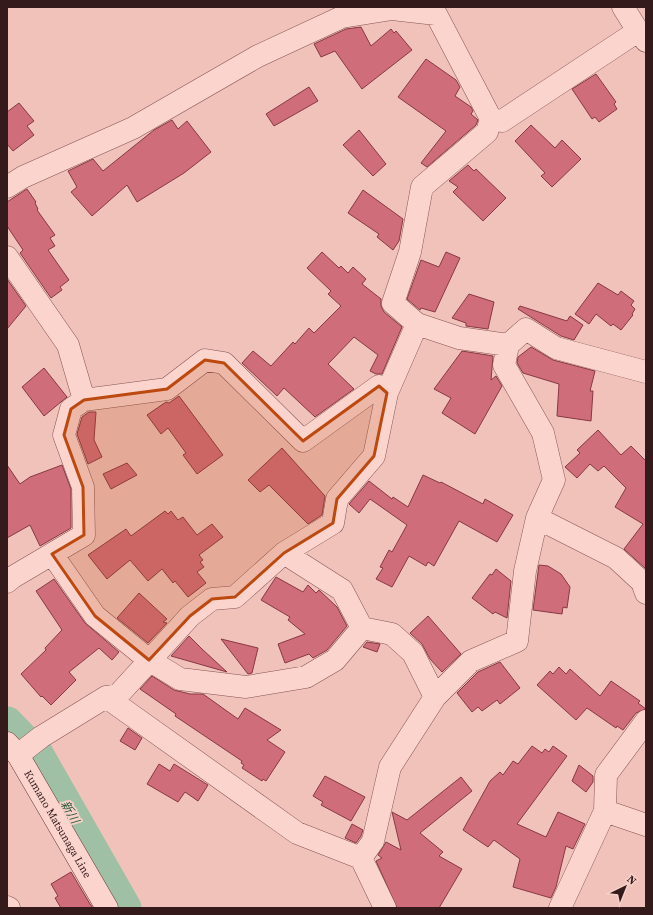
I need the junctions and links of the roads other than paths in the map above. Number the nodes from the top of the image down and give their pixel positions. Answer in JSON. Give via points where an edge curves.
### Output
{"nodes":[{"id":1,"x":623,"y":7,"type":"edge"},
{"id":2,"x":341,"y":12,"type":"edge"},
{"id":3,"x":642,"y":36,"type":"edge"},
{"id":4,"x":491,"y":119,"type":"junction"},
{"id":5,"x":7,"y":186,"type":"edge"},
{"id":6,"x":7,"y":257,"type":"edge"},
{"id":7,"x":418,"y":324,"type":"junction"},
{"id":8,"x":508,"y":345,"type":"junction"},
{"id":9,"x":646,"y":372,"type":"edge"},
{"id":10,"x":387,"y":393,"type":"junction"},
{"id":11,"x":84,"y":400,"type":"junction"},
{"id":12,"x":537,"y":518,"type":"junction"},
{"id":13,"x":284,"y":553,"type":"junction"},
{"id":14,"x":52,"y":554,"type":"junction"},
{"id":15,"x":7,"y":582,"type":"edge"},
{"id":16,"x":646,"y":594,"type":"edge"},
{"id":17,"x":362,"y":628,"type":"junction"},
{"id":18,"x":150,"y":660,"type":"junction"},
{"id":19,"x":106,"y":697,"type":"junction"},
{"id":20,"x":435,"y":698,"type":"junction"},
{"id":21,"x":646,"y":721,"type":"edge"},
{"id":22,"x":23,"y":746,"type":"edge"},
{"id":23,"x":606,"y":811,"type":"junction"},
{"id":24,"x":646,"y":825,"type":"edge"},
{"id":25,"x":361,"y":858,"type":"junction"},
{"id":26,"x":107,"y":908,"type":"edge"},
{"id":27,"x":385,"y":908,"type":"edge"},
{"id":28,"x":560,"y":908,"type":"edge"}],
"edges":[{"from":1,"to":3,"type":"street"},
{"from":2,"to":4,"type":"street","via":[[392,9],[436,14]]},
{"from":2,"to":5,"type":"street","via":[[133,128]]},
{"from":3,"to":4,"type":"street","via":[[502,121]]},
{"from":4,"to":7,"type":"street","via":[[487,132],[422,187],[410,252],[393,303]]},
{"from":6,"to":11,"type":"street","via":[[68,345]]},
{"from":7,"to":8,"type":"street","via":[[459,338]]},
{"from":7,"to":10,"type":"street"},
{"from":8,"to":9,"type":"street","via":[[526,329],[556,348]]},
{"from":8,"to":12,"type":"street","via":[[504,365],[543,433],[554,480]]},
{"from":10,"to":11,"type":"street","via":[[379,386],[303,441],[224,363],[205,360],[167,389]]},
{"from":10,"to":13,"type":"street","via":[[374,456],[337,499],[333,523]]},
{"from":11,"to":14,"type":"street","via":[[71,409],[64,435],[83,487],[84,535]]},
{"from":12,"to":16,"type":"street","via":[[616,558],[642,582]]},
{"from":12,"to":20,"type":"street","via":[[525,571],[517,641],[471,661]]},
{"from":13,"to":17,"type":"street","via":[[342,590]]},
{"from":13,"to":18,"type":"street","via":[[235,597],[212,599],[190,616]]},
{"from":14,"to":15,"type":"street"},
{"from":14,"to":18,"type":"street","via":[[95,616]]},
{"from":17,"to":18,"type":"street","via":[[335,660],[306,677],[246,687],[180,679]]},
{"from":17,"to":20,"type":"street","via":[[392,634],[412,653]]},
{"from":18,"to":19,"type":"street","via":[[118,695]]},
{"from":19,"to":22,"type":"street"},
{"from":19,"to":25,"type":"street","via":[[297,833]]},
{"from":20,"to":25,"type":"street","via":[[390,768],[373,841]]},
{"from":21,"to":23,"type":"street","via":[[606,775]]},
{"from":22,"to":26,"type":"street","name":"Kumano Matsunaga Line"},
{"from":23,"to":24,"type":"street"},
{"from":23,"to":28,"type":"street"},
{"from":25,"to":27,"type":"street"}]}
